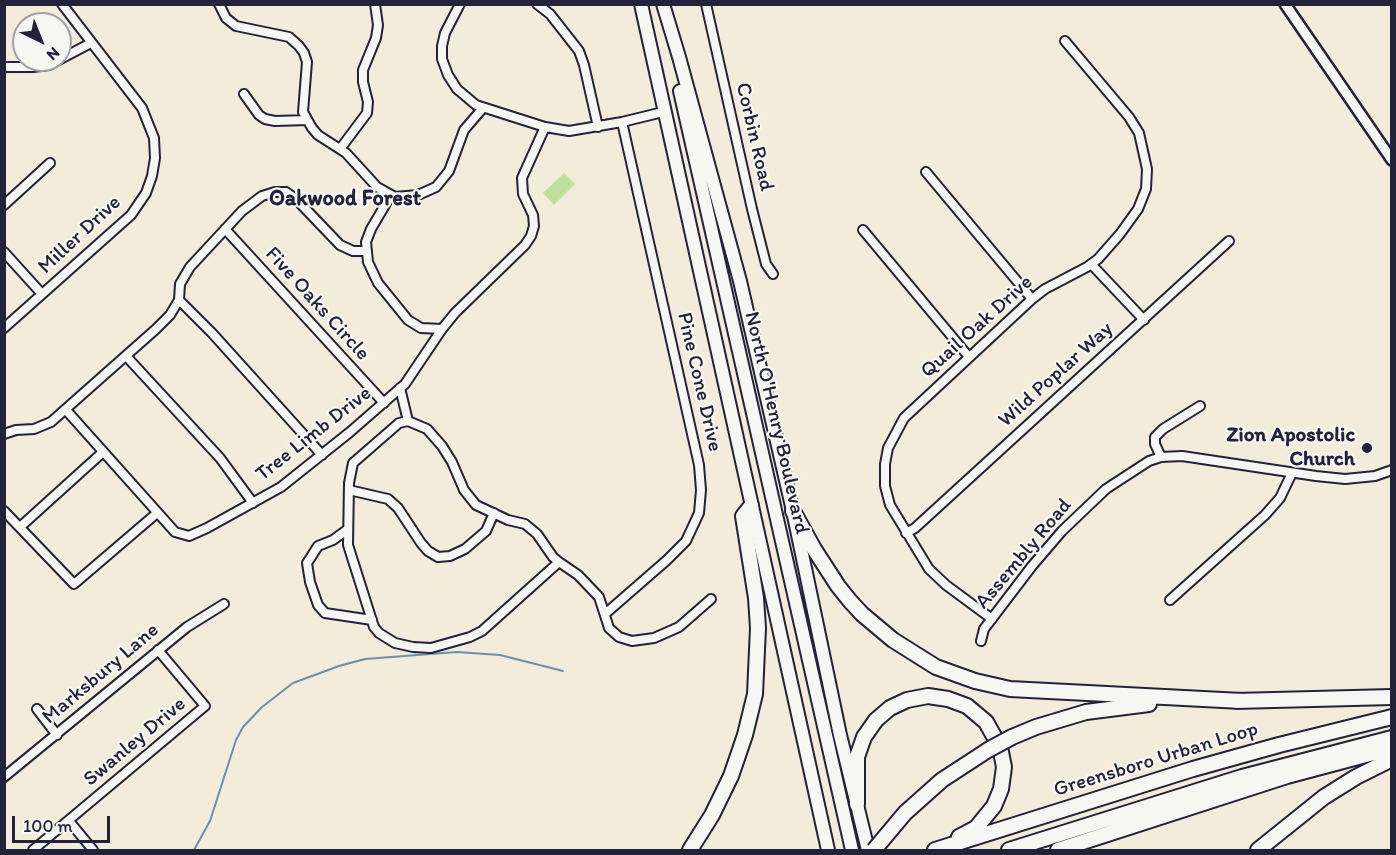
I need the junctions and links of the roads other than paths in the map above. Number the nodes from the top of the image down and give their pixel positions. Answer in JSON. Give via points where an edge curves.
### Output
{"nodes":[{"id":1,"x":62,"y":4,"type":"edge"},
{"id":2,"x":219,"y":4,"type":"edge"},
{"id":3,"x":375,"y":4,"type":"edge"},
{"id":4,"x":460,"y":4,"type":"edge"},
{"id":5,"x":537,"y":4,"type":"edge"},
{"id":6,"x":640,"y":4,"type":"edge"},
{"id":7,"x":662,"y":4,"type":"edge"},
{"id":8,"x":706,"y":4,"type":"edge"},
{"id":9,"x":1285,"y":4,"type":"edge"},
{"id":10,"x":1065,"y":41,"type":"dead end"},
{"id":11,"x":91,"y":43,"type":"junction"},
{"id":12,"x":4,"y":67,"type":"edge"},
{"id":13,"x":244,"y":94,"type":"dead end"},
{"id":14,"x":483,"y":108,"type":"junction"},
{"id":15,"x":663,"y":112,"type":"junction"},
{"id":16,"x":307,"y":120,"type":"junction"},
{"id":17,"x":622,"y":122,"type":"junction"},
{"id":18,"x":545,"y":127,"type":"junction"},
{"id":19,"x":598,"y":127,"type":"junction"},
{"id":20,"x":340,"y":149,"type":"junction"},
{"id":21,"x":1392,"y":160,"type":"edge"},
{"id":22,"x":50,"y":163,"type":"dead end"},
{"id":23,"x":926,"y":172,"type":"dead end"},
{"id":24,"x":391,"y":195,"type":"junction"},
{"id":25,"x":4,"y":206,"type":"edge"},
{"id":26,"x":225,"y":229,"type":"junction"},
{"id":27,"x":863,"y":230,"type":"dead end"},
{"id":28,"x":1229,"y":242,"type":"dead end"},
{"id":29,"x":366,"y":251,"type":"junction"},
{"id":30,"x":4,"y":252,"type":"edge"},
{"id":31,"x":1091,"y":264,"type":"junction"},
{"id":32,"x":773,"y":274,"type":"dead end"},
{"id":33,"x":42,"y":294,"type":"junction"},
{"id":34,"x":1032,"y":299,"type":"junction"},
{"id":35,"x":179,"y":300,"type":"junction"},
{"id":36,"x":1144,"y":320,"type":"junction"},
{"id":37,"x":4,"y":328,"type":"edge"},
{"id":38,"x":442,"y":329,"type":"junction"},
{"id":39,"x":126,"y":356,"type":"junction"},
{"id":40,"x":969,"y":357,"type":"junction"},
{"id":41,"x":400,"y":388,"type":"junction"},
{"id":42,"x":384,"y":403,"type":"junction"},
{"id":43,"x":1200,"y":406,"type":"dead end"},
{"id":44,"x":66,"y":410,"type":"junction"},
{"id":45,"x":408,"y":421,"type":"junction"},
{"id":46,"x":4,"y":434,"type":"edge"},
{"id":47,"x":103,"y":452,"type":"junction"},
{"id":48,"x":322,"y":455,"type":"junction"},
{"id":49,"x":1161,"y":457,"type":"junction"},
{"id":50,"x":1392,"y":470,"type":"edge"},
{"id":51,"x":1292,"y":473,"type":"junction"},
{"id":52,"x":349,"y":490,"type":"junction"},
{"id":53,"x":254,"y":503,"type":"junction"},
{"id":54,"x":751,"y":506,"type":"junction"},
{"id":55,"x":4,"y":511,"type":"edge"},
{"id":56,"x":793,"y":511,"type":"junction"},
{"id":57,"x":157,"y":513,"type":"junction"},
{"id":58,"x":494,"y":513,"type":"junction"},
{"id":59,"x":20,"y":527,"type":"junction"},
{"id":60,"x":348,"y":529,"type":"junction"},
{"id":61,"x":906,"y":533,"type":"junction"},
{"id":62,"x":559,"y":562,"type":"junction"},
{"id":63,"x":711,"y":599,"type":"dead end"},
{"id":64,"x":1170,"y":600,"type":"dead end"},
{"id":65,"x":224,"y":604,"type":"dead end"},
{"id":66,"x":605,"y":614,"type":"junction"},
{"id":67,"x":992,"y":619,"type":"junction"},
{"id":68,"x":372,"y":620,"type":"junction"},
{"id":69,"x":981,"y":641,"type":"dead end"},
{"id":70,"x":158,"y":650,"type":"junction"},
{"id":71,"x":1392,"y":697,"type":"edge"},
{"id":72,"x":1242,"y":701,"type":"junction"},
{"id":73,"x":37,"y":709,"type":"dead end"},
{"id":74,"x":1392,"y":717,"type":"edge"},
{"id":75,"x":57,"y":735,"type":"junction"},
{"id":76,"x":1392,"y":738,"type":"edge"},
{"id":77,"x":1392,"y":748,"type":"edge"},
{"id":78,"x":1392,"y":759,"type":"edge"},
{"id":79,"x":4,"y":777,"type":"edge"},
{"id":80,"x":857,"y":804,"type":"junction"},
{"id":81,"x":69,"y":821,"type":"junction"},
{"id":82,"x":33,"y":850,"type":"edge"},
{"id":83,"x":93,"y":850,"type":"edge"},
{"id":84,"x":690,"y":850,"type":"edge"},
{"id":85,"x":828,"y":850,"type":"edge"},
{"id":86,"x":852,"y":850,"type":"edge"},
{"id":87,"x":868,"y":850,"type":"edge"},
{"id":88,"x":874,"y":850,"type":"edge"},
{"id":89,"x":934,"y":850,"type":"edge"},
{"id":90,"x":1009,"y":850,"type":"edge"},
{"id":91,"x":1058,"y":850,"type":"edge"},
{"id":92,"x":1258,"y":850,"type":"edge"}],
"edges":[{"from":1,"to":11,"type":"street","name":"Miller Drive"},
{"from":2,"to":16,"type":"street","via":[[226,18],[236,26],[289,38],[299,46],[306,60],[302,105]]},
{"from":3,"to":20,"type":"street","via":[[376,38],[363,70],[367,113]]},
{"from":4,"to":14,"type":"street","via":[[445,33],[442,59],[458,89]]},
{"from":5,"to":19,"type":"street","via":[[550,14],[579,51]]},
{"from":6,"to":15,"type":"highway","name":"North O'Henry Boulevard"},
{"from":7,"to":56,"type":"highway","via":[[740,281]]},
{"from":7,"to":86,"type":"highway","name":"North O'Henry Boulevard"},
{"from":8,"to":32,"type":"street","name":"Corbin Road","via":[[752,209],[766,264]]},
{"from":9,"to":21,"type":"street"},
{"from":10,"to":31,"type":"street","name":"Quail Oak Drive","via":[[1129,117],[1139,133],[1147,169],[1146,189],[1138,209]]},
{"from":11,"to":12,"type":"street","via":[[49,64]]},
{"from":11,"to":33,"type":"street","name":"Miller Drive","via":[[130,91],[149,123],[154,138],[152,176],[131,215]]},
{"from":13,"to":16,"type":"street","via":[[265,119]]},
{"from":14,"to":18,"type":"street"},
{"from":14,"to":24,"type":"street","via":[[464,130],[446,176],[436,187],[418,195]]},
{"from":15,"to":17,"type":"street"},
{"from":15,"to":54,"type":"highway","name":"North O'Henry Boulevard"},
{"from":16,"to":20,"type":"street","via":[[318,135]]},
{"from":17,"to":19,"type":"street"},
{"from":17,"to":66,"type":"street","name":"Pine Cone Drive","via":[[699,465],[701,490],[699,513],[686,541]]},
{"from":18,"to":19,"type":"street","via":[[569,131]]},
{"from":18,"to":38,"type":"street","name":"Tree Limb Drive","via":[[522,178],[523,194],[533,216],[531,236]]},
{"from":20,"to":24,"type":"street","via":[[377,187]]},
{"from":22,"to":25,"type":"street"},
{"from":23,"to":34,"type":"street"},
{"from":24,"to":29,"type":"street","via":[[370,229]]},
{"from":26,"to":29,"type":"street","via":[[259,198],[286,192],[340,245]]},
{"from":26,"to":35,"type":"street","via":[[184,275]]},
{"from":26,"to":42,"type":"street","name":"Five Oaks Circle"},
{"from":27,"to":40,"type":"street"},
{"from":28,"to":36,"type":"street","name":"Wild Poplar Way"},
{"from":29,"to":38,"type":"street","via":[[378,284],[408,320],[421,328]]},
{"from":30,"to":33,"type":"street"},
{"from":31,"to":34,"type":"street","name":"Quail Oak Drive"},
{"from":31,"to":36,"type":"street"},
{"from":33,"to":37,"type":"street","name":"Miller Drive"},
{"from":34,"to":40,"type":"street","name":"Quail Oak Drive"},
{"from":35,"to":39,"type":"street","via":[[170,315]]},
{"from":35,"to":48,"type":"street"},
{"from":36,"to":61,"type":"street","name":"Wild Poplar Way"},
{"from":38,"to":41,"type":"street","name":"Tree Limb Drive"},
{"from":39,"to":44,"type":"street"},
{"from":39,"to":53,"type":"street","via":[[220,458]]},
{"from":40,"to":61,"type":"street","name":"Quail Oak Drive","via":[[904,418],[888,448],[885,486],[890,505]]},
{"from":41,"to":42,"type":"street","name":"Tree Limb Drive"},
{"from":41,"to":45,"type":"street"},
{"from":42,"to":48,"type":"street","name":"Tree Limb Drive"},
{"from":43,"to":49,"type":"street","via":[[1155,437]]},
{"from":44,"to":46,"type":"street","via":[[42,427]]},
{"from":44,"to":47,"type":"street","name":"Tree Limb Drive"},
{"from":45,"to":52,"type":"street","via":[[392,428],[353,463]]},
{"from":45,"to":58,"type":"street","via":[[427,429],[452,462],[464,490],[476,505]]},
{"from":47,"to":57,"type":"street","name":"Tree Limb Drive"},
{"from":47,"to":59,"type":"street"},
{"from":48,"to":53,"type":"street","name":"Tree Limb Drive","via":[[282,487]]},
{"from":49,"to":51,"type":"street","name":"Assembly Road","via":[[1194,458]]},
{"from":49,"to":67,"type":"street","name":"Assembly Road","via":[[1127,474],[1085,508],[1047,548]]},
{"from":50,"to":51,"type":"street","name":"Assembly Road","via":[[1355,479]]},
{"from":51,"to":64,"type":"street","via":[[1280,498],[1265,515]]},
{"from":52,"to":58,"type":"street","via":[[388,499],[421,543],[438,557],[465,549],[486,531]]},
{"from":52,"to":60,"type":"street"},
{"from":53,"to":57,"type":"street","name":"Tree Limb Drive","via":[[189,536],[175,532]]},
{"from":54,"to":84,"type":"highway","via":[[743,516],[758,628],[754,694],[731,776]]},
{"from":54,"to":85,"type":"highway","name":"North O'Henry Boulevard"},
{"from":55,"to":59,"type":"street"},
{"from":56,"to":72,"type":"highway","via":[[813,549],[850,602],[893,640],[936,667],[1002,688]]},
{"from":56,"to":80,"type":"highway"},
{"from":57,"to":59,"type":"street","via":[[74,584]]},
{"from":58,"to":62,"type":"street","via":[[525,524]]},
{"from":60,"to":68,"type":"street","via":[[348,545]]},
{"from":60,"to":68,"type":"street","via":[[318,546],[307,562],[310,582],[325,613]]},
{"from":61,"to":67,"type":"street","name":"Quail Oak Drive","via":[[929,569]]},
{"from":62,"to":66,"type":"street","via":[[599,597]]},
{"from":62,"to":68,"type":"street","via":[[470,638],[431,648],[413,647],[395,643],[379,633]]},
{"from":63,"to":66,"type":"street","via":[[679,627],[654,638],[632,641],[619,637],[609,628]]},
{"from":65,"to":70,"type":"street","name":"Marksbury Lane"},
{"from":67,"to":69,"type":"street","name":"Assembly Road"},
{"from":70,"to":75,"type":"street","name":"Marksbury Lane"},
{"from":70,"to":81,"type":"street","name":"Swanley Drive","via":[[205,706]]},
{"from":71,"to":72,"type":"highway"},
{"from":72,"to":88,"type":"highway","bridge":true,"via":[[1111,707],[1061,719],[1012,737],[942,780],[905,813]]},
{"from":73,"to":75,"type":"street"},
{"from":74,"to":89,"type":"highway","name":"Greensboro Urban Loop","via":[[1236,757]]},
{"from":75,"to":79,"type":"street","name":"Marksbury Lane"},
{"from":76,"to":90,"type":"highway","name":"Greensboro Urban Loop","via":[[1231,780]]},
{"from":77,"to":91,"type":"highway"},
{"from":78,"to":92,"type":"highway","via":[[1324,797]]},
{"from":80,"to":87,"type":"highway"},
{"from":80,"to":89,"type":"highway","via":[[857,757],[864,737],[883,714],[907,700],[928,696],[967,706],[997,738],[1004,767],[1001,789],[994,806],[976,828]]},
{"from":81,"to":82,"type":"street","name":"Swanley Drive"},
{"from":81,"to":83,"type":"street"}]}
